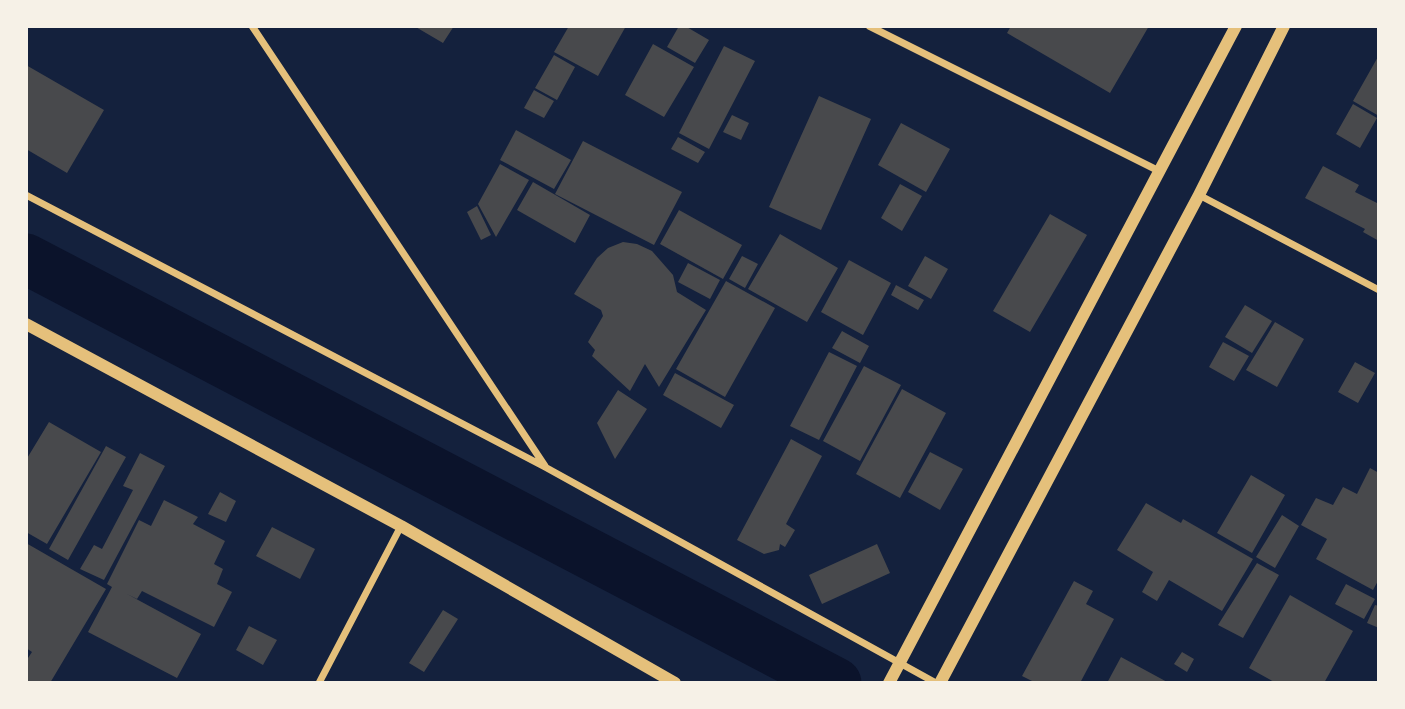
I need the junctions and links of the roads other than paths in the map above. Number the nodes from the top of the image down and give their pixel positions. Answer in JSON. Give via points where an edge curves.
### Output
{"nodes":[{"id":1,"x":252,"y":26,"type":"edge"},
{"id":2,"x":869,"y":26,"type":"edge"},
{"id":3,"x":1236,"y":26,"type":"edge"},
{"id":4,"x":1284,"y":26,"type":"edge"},
{"id":5,"x":1159,"y":171,"type":"junction"},
{"id":6,"x":26,"y":195,"type":"edge"},
{"id":7,"x":1199,"y":195,"type":"junction"},
{"id":8,"x":1379,"y":290,"type":"edge"},
{"id":9,"x":26,"y":324,"type":"edge"},
{"id":10,"x":545,"y":467,"type":"junction"},
{"id":11,"x":401,"y":526,"type":"junction"},
{"id":12,"x":900,"y":663,"type":"junction"},
{"id":13,"x":889,"y":682,"type":"edge"},
{"id":14,"x":319,"y":683,"type":"edge"},
{"id":15,"x":675,"y":683,"type":"edge"},
{"id":16,"x":938,"y":683,"type":"edge"}],
"edges":[{"from":1,"to":10,"type":"street"},
{"from":2,"to":5,"type":"street"},
{"from":3,"to":5,"type":"street"},
{"from":4,"to":7,"type":"street"},
{"from":5,"to":12,"type":"street"},
{"from":6,"to":10,"type":"street"},
{"from":7,"to":8,"type":"street"},
{"from":7,"to":16,"type":"street"},
{"from":9,"to":11,"type":"street"},
{"from":10,"to":12,"type":"street"},
{"from":11,"to":14,"type":"street"},
{"from":11,"to":15,"type":"street"},
{"from":12,"to":13,"type":"street"},
{"from":12,"to":16,"type":"street"}]}
